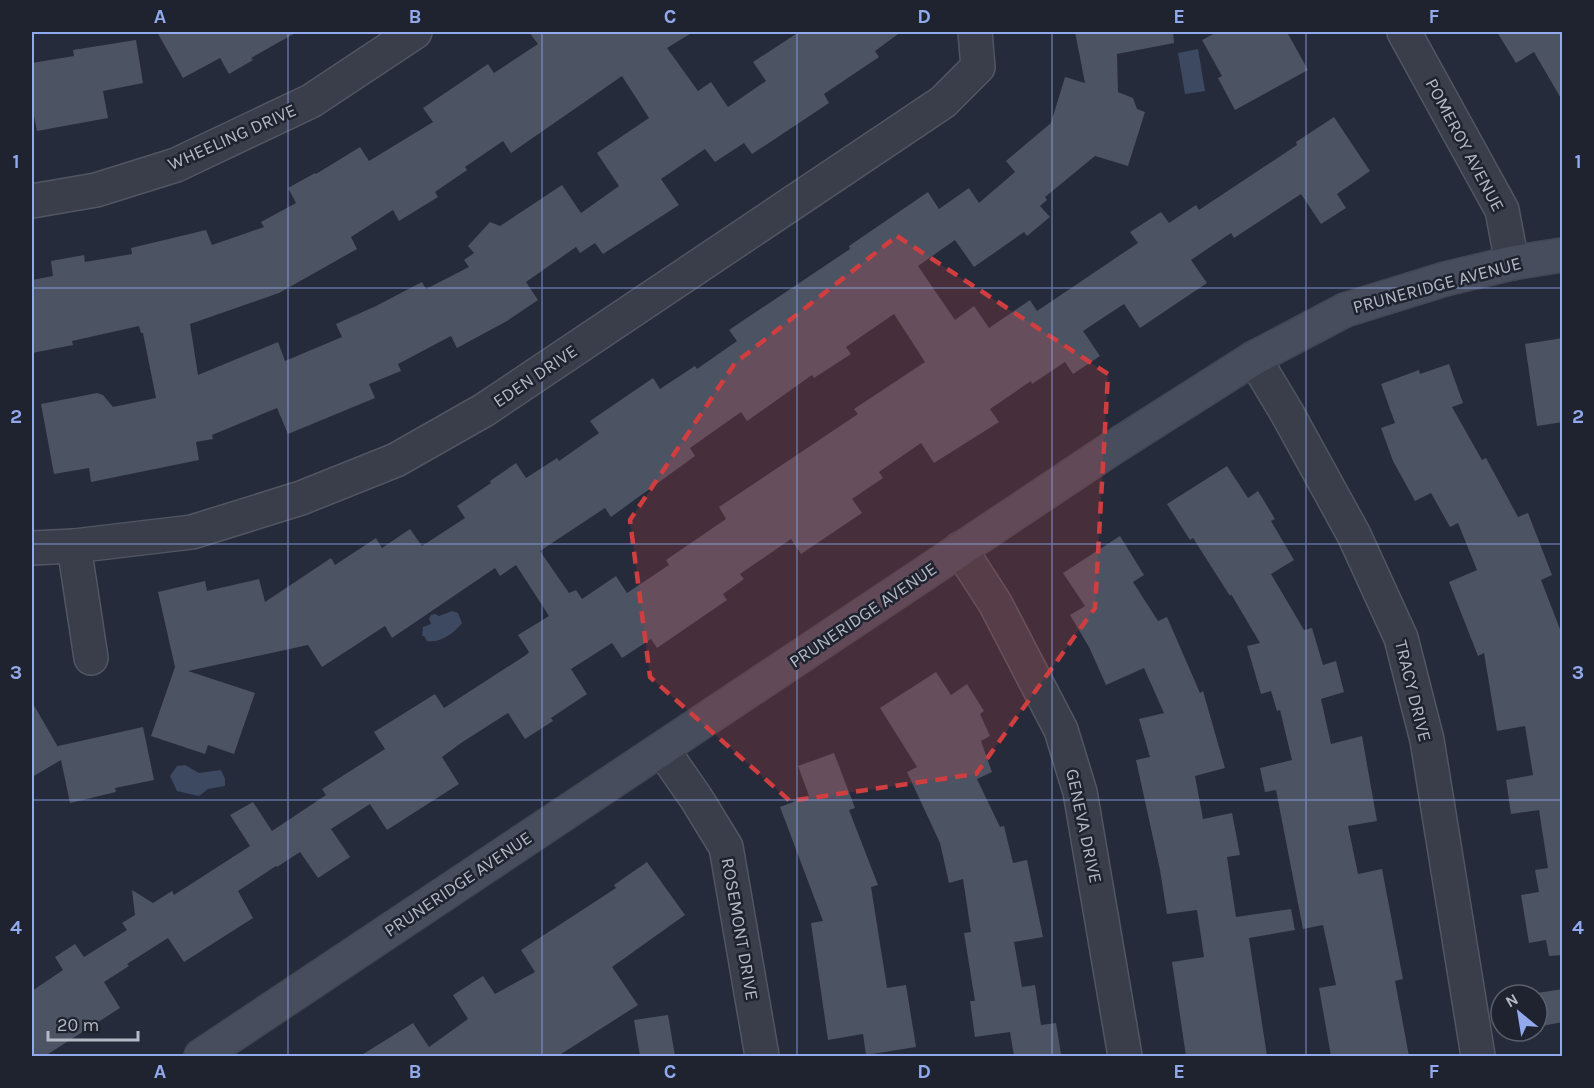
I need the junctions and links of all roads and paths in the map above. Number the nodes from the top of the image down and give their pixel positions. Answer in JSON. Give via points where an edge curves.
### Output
{"nodes":[{"id":1,"x":416,"y":32,"type":"edge"},
{"id":2,"x":975,"y":32,"type":"edge"},
{"id":3,"x":1404,"y":32,"type":"edge"},
{"id":4,"x":32,"y":201,"type":"edge"},
{"id":5,"x":1563,"y":255,"type":"edge"},
{"id":6,"x":1512,"y":263,"type":"junction"},
{"id":7,"x":1254,"y":358,"type":"junction"},
{"id":8,"x":74,"y":546,"type":"junction"},
{"id":9,"x":32,"y":548,"type":"edge"},
{"id":10,"x":960,"y":549,"type":"junction"},
{"id":11,"x":92,"y":658,"type":"dead end"},
{"id":12,"x":662,"y":749,"type":"junction"},
{"id":13,"x":201,"y":1056,"type":"edge"},
{"id":14,"x":762,"y":1056,"type":"edge"},
{"id":15,"x":1125,"y":1056,"type":"edge"},
{"id":16,"x":1478,"y":1056,"type":"edge"}],
"edges":[{"from":1,"to":4,"type":"street","name":"WHEELING DRIVE","via":[[311,101],[176,165],[96,190]]},
{"from":2,"to":8,"type":"street","name":"EDEN DRIVE","via":[[978,67],[943,102],[484,410],[396,460],[301,498],[192,532]]},
{"from":3,"to":6,"type":"street","name":"POMEROY AVENUE","via":[[1502,210]]},
{"from":5,"to":6,"type":"main road","name":"PRUNERIDGE AVENUE"},
{"from":6,"to":7,"type":"main road","name":"PRUNERIDGE AVENUE","via":[[1345,310]]},
{"from":7,"to":10,"type":"main road","name":"PRUNERIDGE AVENUE"},
{"from":7,"to":16,"type":"street","name":"TRACY DRIVE","via":[[1354,535],[1401,638],[1427,740]]},
{"from":8,"to":9,"type":"street","name":"EDEN DRIVE"},
{"from":8,"to":11,"type":"street"},
{"from":10,"to":12,"type":"main road","name":"PRUNERIDGE AVENUE"},
{"from":10,"to":15,"type":"street","name":"GENEVA DRIVE","via":[[1000,612],[1061,730],[1080,792]]},
{"from":12,"to":13,"type":"main road","name":"PRUNERIDGE AVENUE"},
{"from":12,"to":14,"type":"street","name":"ROSEMONT DRIVE","via":[[726,847]]}]}
